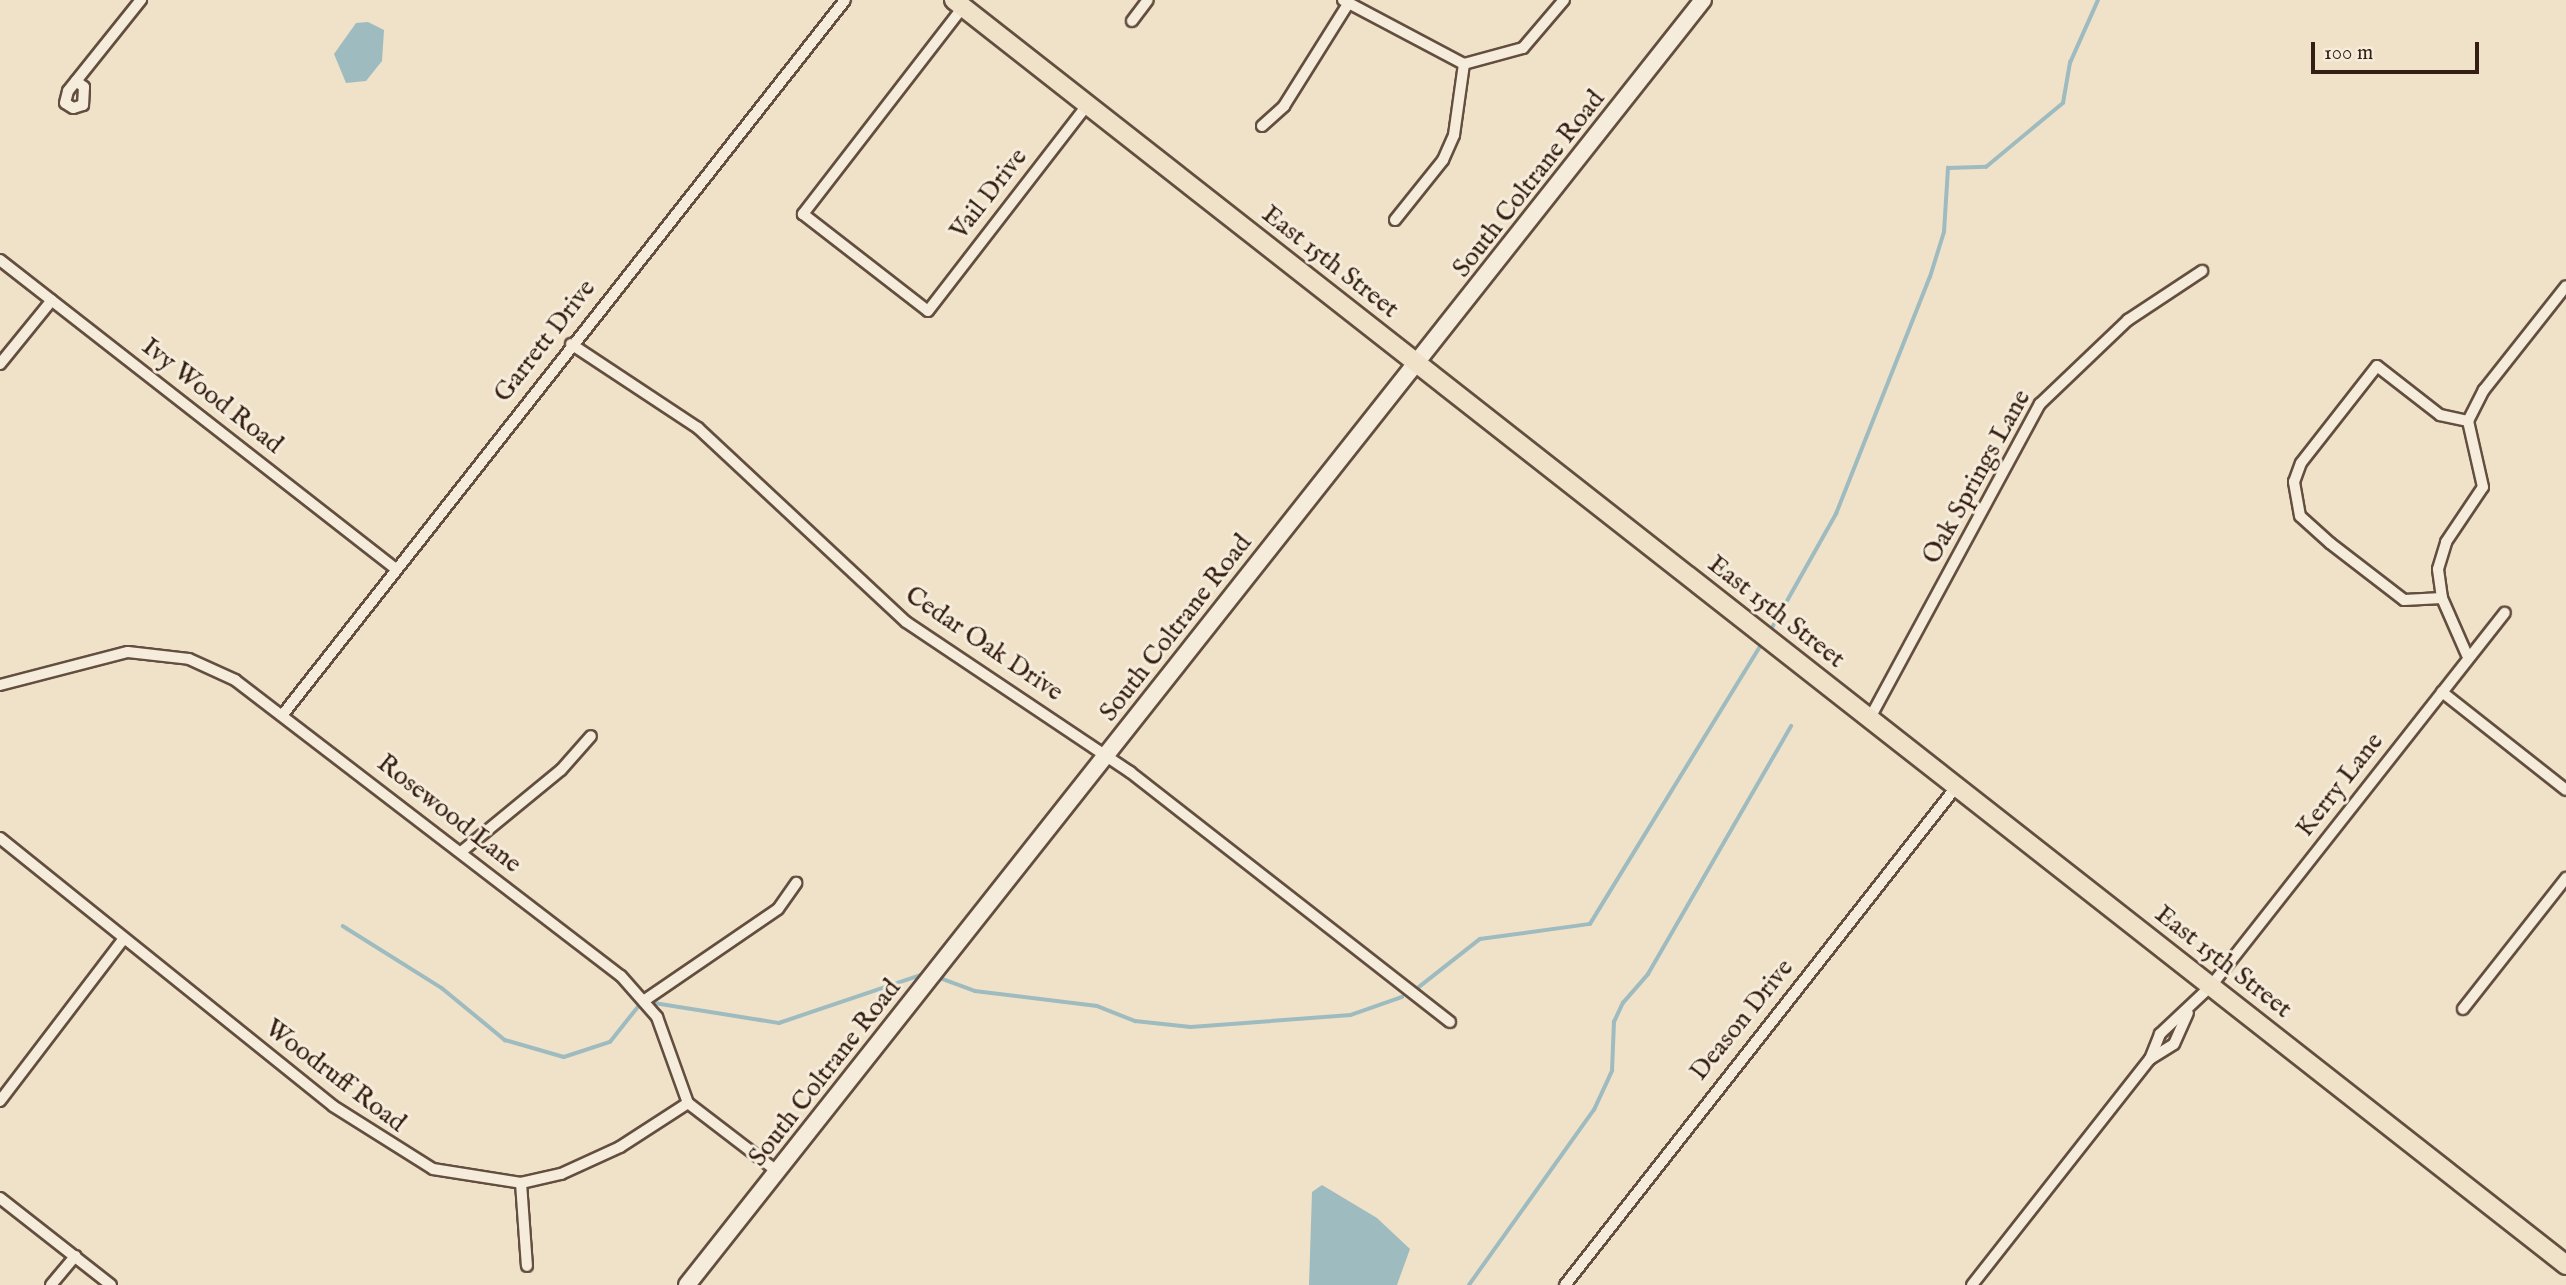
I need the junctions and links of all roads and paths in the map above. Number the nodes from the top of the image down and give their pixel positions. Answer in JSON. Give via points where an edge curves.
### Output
{"nodes":[{"id":1,"x":141,"y":0,"type":"edge"},
{"id":2,"x":845,"y":0,"type":"edge"},
{"id":3,"x":1148,"y":0,"type":"edge"},
{"id":4,"x":1564,"y":0,"type":"edge"},
{"id":5,"x":1703,"y":0,"type":"edge"},
{"id":6,"x":1345,"y":2,"type":"edge"},
{"id":7,"x":959,"y":4,"type":"edge"},
{"id":8,"x":1132,"y":21,"type":"dead end"},
{"id":9,"x":1464,"y":64,"type":"junction"},
{"id":10,"x":76,"y":81,"type":"junction"},
{"id":11,"x":1087,"y":105,"type":"junction"},
{"id":12,"x":1262,"y":126,"type":"dead end"},
{"id":13,"x":1395,"y":220,"type":"dead end"},
{"id":14,"x":0,"y":260,"type":"edge"},
{"id":15,"x":2202,"y":271,"type":"dead end"},
{"id":16,"x":2564,"y":292,"type":"edge"},
{"id":17,"x":52,"y":300,"type":"junction"},
{"id":18,"x":570,"y":344,"type":"junction"},
{"id":19,"x":0,"y":364,"type":"edge"},
{"id":20,"x":1420,"y":365,"type":"junction"},
{"id":21,"x":2468,"y":421,"type":"junction"},
{"id":22,"x":396,"y":569,"type":"junction"},
{"id":23,"x":2442,"y":598,"type":"junction"},
{"id":24,"x":2505,"y":613,"type":"dead end"},
{"id":25,"x":2467,"y":655,"type":"junction"},
{"id":26,"x":0,"y":685,"type":"edge"},
{"id":27,"x":2442,"y":692,"type":"junction"},
{"id":28,"x":284,"y":713,"type":"junction"},
{"id":29,"x":1871,"y":718,"type":"junction"},
{"id":30,"x":591,"y":736,"type":"dead end"},
{"id":31,"x":1106,"y":756,"type":"junction"},
{"id":32,"x":1957,"y":786,"type":"junction"},
{"id":33,"x":2566,"y":790,"type":"edge"},
{"id":34,"x":0,"y":838,"type":"edge"},
{"id":35,"x":461,"y":852,"type":"junction"},
{"id":36,"x":2566,"y":878,"type":"edge"},
{"id":37,"x":796,"y":883,"type":"dead end"},
{"id":38,"x":121,"y":942,"type":"junction"},
{"id":39,"x":2211,"y":986,"type":"junction"},
{"id":40,"x":648,"y":1003,"type":"junction"},
{"id":41,"x":2463,"y":1009,"type":"dead end"},
{"id":42,"x":2188,"y":1013,"type":"junction"},
{"id":43,"x":1450,"y":1022,"type":"dead end"},
{"id":44,"x":2150,"y":1059,"type":"junction"},
{"id":45,"x":0,"y":1101,"type":"edge"},
{"id":46,"x":688,"y":1103,"type":"junction"},
{"id":47,"x":778,"y":1172,"type":"junction"},
{"id":48,"x":521,"y":1183,"type":"junction"},
{"id":49,"x":0,"y":1198,"type":"edge"},
{"id":50,"x":75,"y":1256,"type":"junction"},
{"id":51,"x":2566,"y":1265,"type":"edge"},
{"id":52,"x":527,"y":1266,"type":"dead end"},
{"id":53,"x":51,"y":1285,"type":"edge"},
{"id":54,"x":111,"y":1285,"type":"edge"},
{"id":55,"x":687,"y":1285,"type":"edge"},
{"id":56,"x":1565,"y":1285,"type":"edge"},
{"id":57,"x":1972,"y":1285,"type":"edge"}],
"edges":[{"from":1,"to":10,"type":"street"},
{"from":2,"to":18,"type":"street","name":"Garrett Drive"},
{"from":3,"to":8,"type":"street"},
{"from":4,"to":9,"type":"street","via":[[1523,48]]},
{"from":5,"to":20,"type":"main road","name":"South Coltrane Road"},
{"from":6,"to":9,"type":"street"},
{"from":6,"to":12,"type":"street","via":[[1284,107]]},
{"from":7,"to":11,"type":"main road","name":"East 15th Street"},
{"from":7,"to":11,"type":"street","name":"Vail Drive","via":[[803,214],[928,311]]},
{"from":9,"to":13,"type":"street","via":[[1454,135],[1443,160]]},
{"from":10,"to":10,"type":"street","via":[[65,103],[83,105],[84,87]]},
{"from":11,"to":20,"type":"main road","name":"East 15th Street"},
{"from":14,"to":17,"type":"street","name":"Ivy Wood Road"},
{"from":15,"to":29,"type":"street","name":"Oak Springs Lane","via":[[2123,325],[2040,404]]},
{"from":16,"to":21,"type":"street","via":[[2484,390]]},
{"from":17,"to":19,"type":"street"},
{"from":17,"to":22,"type":"street","name":"Ivy Wood Road"},
{"from":18,"to":22,"type":"street","name":"Garrett Drive"},
{"from":18,"to":31,"type":"street","name":"Cedar Oak Drive","via":[[698,428],[906,622]]},
{"from":20,"to":29,"type":"main road","name":"East 15th Street"},
{"from":20,"to":31,"type":"main road","name":"South Coltrane Road"},
{"from":21,"to":23,"type":"street","via":[[2484,481],[2441,552]]},
{"from":21,"to":23,"type":"street","via":[[2440,415],[2377,366],[2301,463],[2293,491],[2307,524],[2391,591],[2412,603]]},
{"from":22,"to":28,"type":"street","name":"Garrett Drive"},
{"from":23,"to":25,"type":"street"},
{"from":24,"to":25,"type":"street","name":"Kerry Lane"},
{"from":25,"to":27,"type":"street","name":"Kerry Lane"},
{"from":26,"to":28,"type":"street","name":"Rosewood Lane","via":[[92,659],[154,653],[210,667]]},
{"from":27,"to":33,"type":"street"},
{"from":27,"to":39,"type":"street","name":"Kerry Lane"},
{"from":28,"to":35,"type":"street","name":"Rosewood Lane"},
{"from":29,"to":32,"type":"main road","name":"East 15th Street"},
{"from":30,"to":35,"type":"street","via":[[561,770]]},
{"from":31,"to":43,"type":"street","name":"Cedar Oak Drive"},
{"from":31,"to":47,"type":"main road","name":"South Coltrane Road"},
{"from":32,"to":39,"type":"main road","name":"East 15th Street"},
{"from":32,"to":56,"type":"street","name":"Deason Drive"},
{"from":34,"to":38,"type":"street","name":"Woodruff Road"},
{"from":35,"to":40,"type":"street","name":"Rosewood Lane"},
{"from":36,"to":41,"type":"street"},
{"from":37,"to":40,"type":"street","via":[[778,909]]},
{"from":38,"to":45,"type":"street"},
{"from":38,"to":48,"type":"street","name":"Woodruff Road","via":[[407,1157],[458,1177]]},
{"from":39,"to":42,"type":"street","name":"Kerry Lane"},
{"from":39,"to":51,"type":"main road","name":"East 15th Street"},
{"from":40,"to":46,"type":"street"},
{"from":42,"to":44,"type":"street","via":[[2160,1034]]},
{"from":42,"to":44,"type":"street","via":[[2174,1044]]},
{"from":44,"to":57,"type":"street"},
{"from":46,"to":47,"type":"street"},
{"from":46,"to":48,"type":"street","name":"Woodruff Road","via":[[620,1147],[561,1174]]},
{"from":47,"to":55,"type":"main road","name":"South Coltrane Road"},
{"from":48,"to":52,"type":"street"},
{"from":49,"to":50,"type":"street"},
{"from":50,"to":53,"type":"street"},
{"from":50,"to":54,"type":"street"}]}
